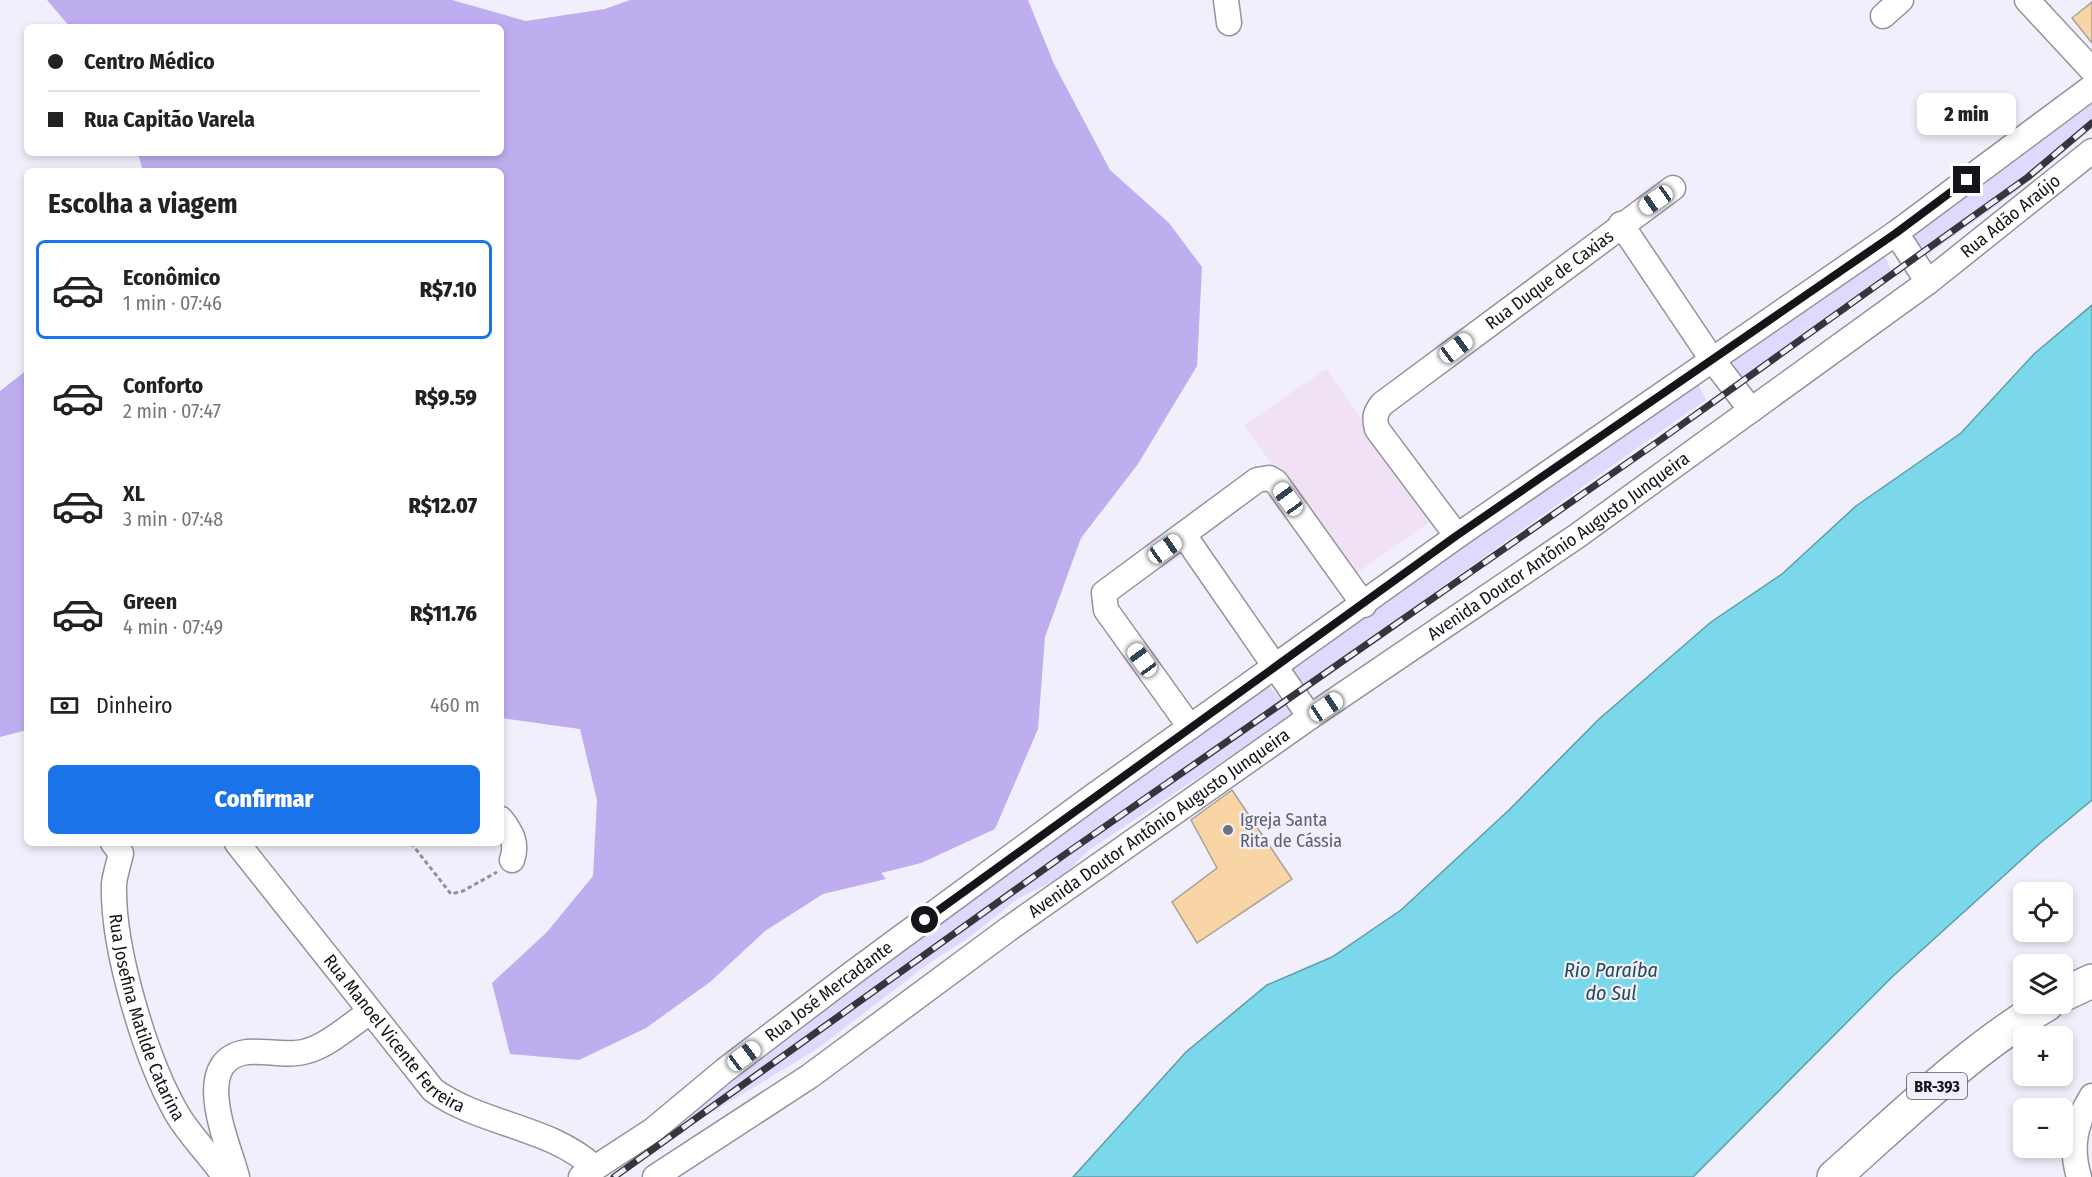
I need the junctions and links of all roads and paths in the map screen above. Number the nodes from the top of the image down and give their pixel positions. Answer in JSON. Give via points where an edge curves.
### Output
{"nodes":[{"id":1,"x":1901,"y":0,"type":"edge"},
{"id":2,"x":2027,"y":0,"type":"edge"},
{"id":3,"x":1883,"y":16,"type":"dead end"},
{"id":4,"x":2092,"y":69,"type":"edge"},
{"id":5,"x":2092,"y":87,"type":"edge"},
{"id":6,"x":2092,"y":151,"type":"edge"},
{"id":7,"x":1673,"y":188,"type":"dead end"},
{"id":8,"x":1621,"y":224,"type":"junction"},
{"id":9,"x":1896,"y":233,"type":"junction"},
{"id":10,"x":1928,"y":282,"type":"junction"},
{"id":11,"x":1712,"y":358,"type":"junction"},
{"id":12,"x":1751,"y":410,"type":"junction"},
{"id":13,"x":1184,"y":535,"type":"junction"},
{"id":14,"x":1456,"y":536,"type":"junction"},
{"id":15,"x":1364,"y":605,"type":"junction"},
{"id":16,"x":1274,"y":668,"type":"junction"},
{"id":17,"x":1310,"y":717,"type":"junction"},
{"id":18,"x":1190,"y":727,"type":"junction"},
{"id":19,"x":504,"y":824,"type":"edge"},
{"id":20,"x":120,"y":846,"type":"edge"},
{"id":21,"x":239,"y":846,"type":"edge"},
{"id":22,"x":413,"y":846,"type":"edge"},
{"id":23,"x":512,"y":860,"type":"joint"},
{"id":24,"x":2092,"y":981,"type":"edge"},
{"id":25,"x":2073,"y":989,"type":"edge"},
{"id":26,"x":370,"y":1012,"type":"junction"},
{"id":27,"x":2030,"y":1014,"type":"edge"},
{"id":28,"x":2092,"y":1096,"type":"edge"},
{"id":29,"x":653,"y":1130,"type":"junction"},
{"id":30,"x":678,"y":1162,"type":"junction"},
{"id":31,"x":587,"y":1172,"type":"edge"},
{"id":32,"x":225,"y":1177,"type":"edge"},
{"id":33,"x":237,"y":1177,"type":"edge"},
{"id":34,"x":655,"y":1177,"type":"edge"},
{"id":35,"x":1834,"y":1177,"type":"edge"},
{"id":36,"x":2079,"y":1177,"type":"edge"}],
"edges":[{"from":1,"to":3,"type":"street"},
{"from":2,"to":4,"type":"street"},
{"from":5,"to":9,"type":"street","name":"Rua José Mercadante"},
{"from":6,"to":10,"type":"street","name":"Rua Adão Araújo"},
{"from":7,"to":8,"type":"street","name":"Rua Duque de Caxias"},
{"from":8,"to":11,"type":"street"},
{"from":8,"to":14,"type":"street","name":"Rua Duque de Caxias","via":[[1376,412],[1377,429]]},
{"from":9,"to":10,"type":"street"},
{"from":9,"to":11,"type":"street","name":"Rua José Mercadante"},
{"from":10,"to":12,"type":"street","name":"Avenida Doutor Antônio Augusto Junqueira"},
{"from":11,"to":12,"type":"street"},
{"from":11,"to":14,"type":"street","name":"Rua José Mercadante"},
{"from":12,"to":17,"type":"street","name":"Avenida Doutor Antônio Augusto Junqueira","via":[[1577,536]]},
{"from":13,"to":15,"type":"street","via":[[1257,480],[1269,478],[1276,482]]},
{"from":13,"to":16,"type":"street"},
{"from":13,"to":18,"type":"street","via":[[1107,589],[1103,596],[1106,610]]},
{"from":14,"to":15,"type":"street","name":"Rua José Mercadante"},
{"from":15,"to":16,"type":"street","name":"Rua José Mercadante"},
{"from":16,"to":17,"type":"street"},
{"from":16,"to":18,"type":"street","name":"Rua José Mercadante"},
{"from":17,"to":30,"type":"street","name":"Avenida Doutor Antônio Augusto Junqueira","via":[[1010,928],[810,1076]]},
{"from":18,"to":29,"type":"street","name":"Rua José Mercadante","via":[[844,979]]},
{"from":19,"to":23,"type":"street","via":[[514,840]]},
{"from":20,"to":32,"type":"street","name":"Rua Josefina Matilde Catarina","via":[[114,883],[116,918],[135,1009],[176,1112]]},
{"from":21,"to":26,"type":"street","name":"Rua Manoel Vicente Ferreira"},
{"from":22,"to":23,"type":"path","via":[[451,894],[487,880]]},
{"from":24,"to":25,"type":"highway"},
{"from":26,"to":31,"type":"street","name":"Rua Manoel Vicente Ferreira","via":[[418,1075],[453,1105],[573,1150]]},
{"from":26,"to":33,"type":"street","via":[[308,1051],[245,1052],[220,1069],[216,1107]]},
{"from":27,"to":35,"type":"highway","number":"BR-393","via":[[1951,1073]]},
{"from":28,"to":36,"type":"street","via":[[2073,1138],[2073,1158]]},
{"from":29,"to":30,"type":"street"},
{"from":29,"to":31,"type":"street","name":"Rua José Mercadante"},
{"from":30,"to":34,"type":"street","name":"Avenida Doutor Antônio Augusto Junqueira"}]}
